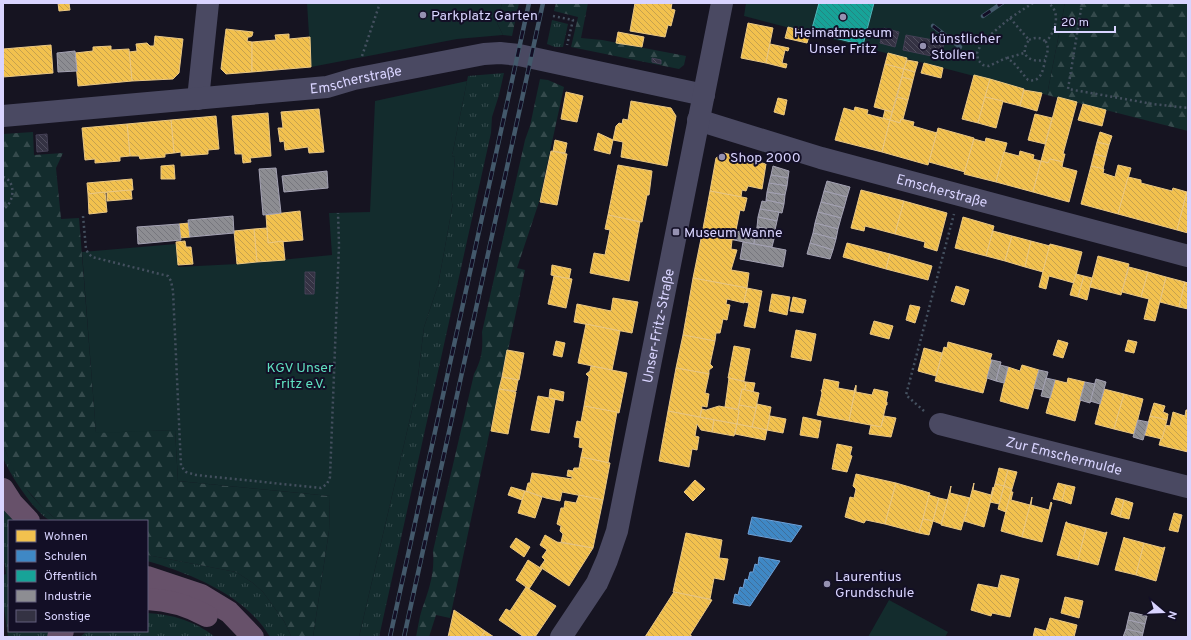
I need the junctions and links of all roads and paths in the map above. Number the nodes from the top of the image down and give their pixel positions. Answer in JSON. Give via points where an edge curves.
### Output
{"nodes":[{"id":1,"x":208,"y":3,"type":"edge"},
{"id":2,"x":380,"y":3,"type":"edge"},
{"id":3,"x":722,"y":3,"type":"edge"},
{"id":4,"x":1033,"y":3,"type":"edge"},
{"id":5,"x":1048,"y":3,"type":"edge"},
{"id":6,"x":1082,"y":3,"type":"edge"},
{"id":7,"x":553,"y":16,"type":"dead end"},
{"id":8,"x":1010,"y":18,"type":"junction"},
{"id":9,"x":569,"y":35,"type":"dead end"},
{"id":10,"x":1029,"y":40,"type":"junction"},
{"id":11,"x":1046,"y":42,"type":"junction"},
{"id":12,"x":1024,"y":53,"type":"junction"},
{"id":13,"x":1006,"y":58,"type":"junction"},
{"id":14,"x":1045,"y":60,"type":"junction"},
{"id":15,"x":354,"y":80,"type":"junction"},
{"id":16,"x":704,"y":95,"type":"junction"},
{"id":17,"x":198,"y":99,"type":"junction"},
{"id":18,"x":1188,"y":108,"type":"edge"},
{"id":19,"x":3,"y":116,"type":"edge"},
{"id":20,"x":698,"y":120,"type":"junction"},
{"id":21,"x":3,"y":177,"type":"edge"},
{"id":22,"x":959,"y":194,"type":"junction"},
{"id":23,"x":3,"y":209,"type":"edge"},
{"id":24,"x":338,"y":213,"type":"dead end"},
{"id":25,"x":82,"y":216,"type":"dead end"},
{"id":26,"x":1188,"y":256,"type":"edge"},
{"id":27,"x":940,"y":424,"type":"joint"},
{"id":28,"x":1188,"y":487,"type":"edge"},
{"id":29,"x":3,"y":489,"type":"edge"},
{"id":30,"x":28,"y":520,"type":"edge"},
{"id":31,"x":148,"y":577,"type":"edge"},
{"id":32,"x":148,"y":599,"type":"edge"},
{"id":33,"x":235,"y":637,"type":"edge"},
{"id":34,"x":253,"y":637,"type":"edge"},
{"id":35,"x":561,"y":637,"type":"edge"}],
"edges":[{"from":1,"to":17,"type":"street"},
{"from":2,"to":15,"type":"path"},
{"from":3,"to":16,"type":"street","name":"Unser-Fritz-Straße"},
{"from":4,"to":8,"type":"path"},
{"from":5,"to":11,"type":"path","via":[[1052,5],[1056,17],[1053,32]]},
{"from":6,"to":18,"type":"path","via":[[1068,89]]},
{"from":7,"to":9,"type":"path","via":[[573,20]]},
{"from":8,"to":10,"type":"path"},
{"from":8,"to":13,"type":"path","via":[[982,42],[977,53],[978,60],[983,65],[989,66]]},
{"from":10,"to":11,"type":"path","via":[[1040,38]]},
{"from":10,"to":12,"type":"path"},
{"from":11,"to":14,"type":"path","via":[[1048,51]]},
{"from":12,"to":13,"type":"path"},
{"from":12,"to":14,"type":"path","via":[[1032,60]]},
{"from":13,"to":14,"type":"path","via":[[1030,81],[1038,79],[1041,75]]},
{"from":15,"to":16,"type":"street","name":"Emscherstraße","via":[[500,53]]},
{"from":15,"to":17,"type":"street","name":"Emscherstraße","via":[[327,87]]},
{"from":16,"to":20,"type":"street","name":"Unser-Fritz-Straße"},
{"from":17,"to":19,"type":"street","name":"Emscherstraße"},
{"from":20,"to":22,"type":"street","name":"Emscherstraße","via":[[821,158]]},
{"from":20,"to":35,"type":"street","name":"Unser-Fritz-Straße","via":[[616,531],[597,583]]},
{"from":21,"to":23,"type":"path","via":[[7,178],[12,188],[10,202]]},
{"from":22,"to":26,"type":"street","name":"Emscherstraße"},
{"from":22,"to":27,"type":"path","via":[[906,395]]},
{"from":24,"to":25,"type":"path","via":[[339,253],[330,477],[327,484],[321,488],[186,472],[181,466],[171,281],[168,276],[92,257],[86,249]]},
{"from":27,"to":28,"type":"street","name":"Zur Emschermulde"},
{"from":29,"to":30,"type":"highway"},
{"from":31,"to":34,"type":"highway","via":[[201,595],[229,612]]},
{"from":32,"to":33,"type":"highway","via":[[189,606]]}]}
